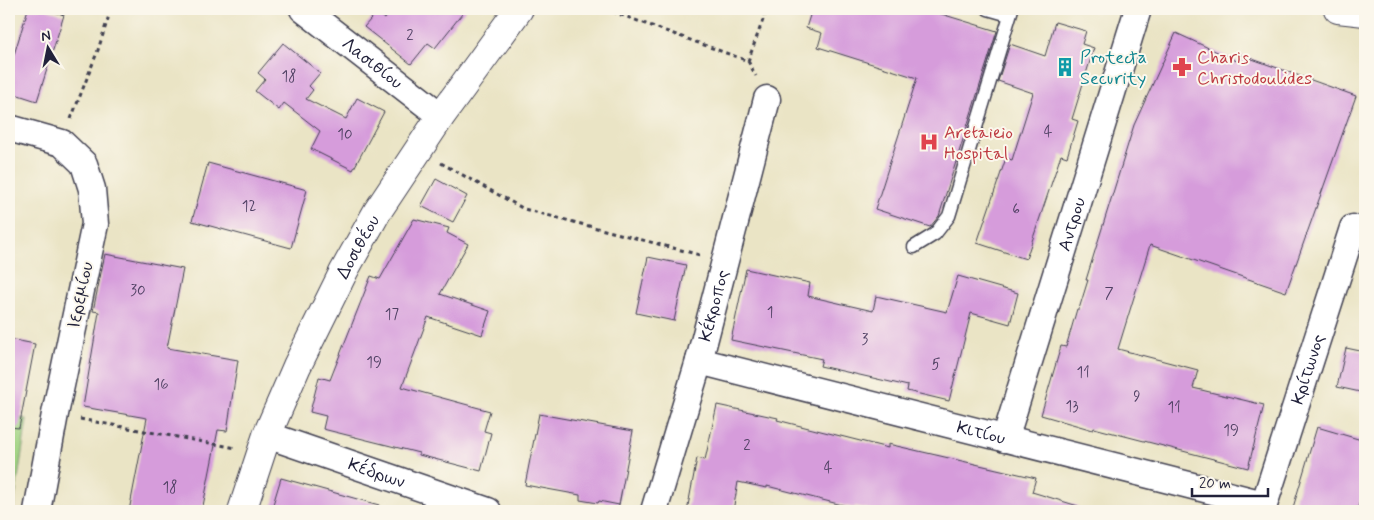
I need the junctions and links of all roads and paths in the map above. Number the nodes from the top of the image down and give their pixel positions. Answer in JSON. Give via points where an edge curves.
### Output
{"nodes":[{"id":1,"x":111,"y":9,"type":"edge"},
{"id":2,"x":302,"y":9,"type":"edge"},
{"id":3,"x":519,"y":9,"type":"edge"},
{"id":4,"x":605,"y":9,"type":"edge"},
{"id":5,"x":767,"y":9,"type":"edge"},
{"id":6,"x":988,"y":9,"type":"edge"},
{"id":7,"x":1138,"y":9,"type":"edge"},
{"id":8,"x":1340,"y":9,"type":"edge"},
{"id":9,"x":1010,"y":12,"type":"edge"},
{"id":10,"x":1365,"y":12,"type":"edge"},
{"id":11,"x":767,"y":99,"type":"dead end"},
{"id":12,"x":441,"y":116,"type":"junction"},
{"id":13,"x":9,"y":128,"type":"edge"},
{"id":14,"x":62,"y":143,"type":"junction"},
{"id":15,"x":418,"y":150,"type":"junction"},
{"id":16,"x":1353,"y":228,"type":"dead end"},
{"id":17,"x":914,"y":247,"type":"dead end"},
{"id":18,"x":725,"y":262,"type":"junction"},
{"id":19,"x":699,"y":361,"type":"junction"},
{"id":20,"x":55,"y":414,"type":"junction"},
{"id":21,"x":1005,"y":439,"type":"junction"},
{"id":22,"x":264,"y":444,"type":"junction"},
{"id":23,"x":431,"y":502,"type":"edge"},
{"id":24,"x":1263,"y":508,"type":"edge"},
{"id":25,"x":36,"y":511,"type":"edge"},
{"id":26,"x":242,"y":511,"type":"edge"},
{"id":27,"x":488,"y":511,"type":"edge"},
{"id":28,"x":654,"y":511,"type":"edge"}],
"edges":[{"from":1,"to":14,"type":"path"},
{"from":2,"to":12,"type":"street","name":"Λασιθίου"},
{"from":3,"to":12,"type":"street","name":"Δοσιθέου"},
{"from":4,"to":5,"type":"path","via":[[748,60]]},
{"from":6,"to":9,"type":"lane"},
{"from":7,"to":21,"type":"street","name":"Αντρου"},
{"from":8,"to":10,"type":"street"},
{"from":9,"to":17,"type":"lane","via":[[948,216],[935,234]]},
{"from":11,"to":18,"type":"street","name":"Κέκροπος"},
{"from":12,"to":15,"type":"street","name":"Δοσιθέου"},
{"from":13,"to":14,"type":"street","name":"Ιερεμίου"},
{"from":14,"to":20,"type":"street","name":"Ιερεμίου","via":[[84,164],[92,189],[95,224]]},
{"from":15,"to":18,"type":"path","via":[[524,208]]},
{"from":15,"to":22,"type":"street","name":"Δοσιθέου","via":[[377,212],[344,271]]},
{"from":16,"to":24,"type":"street","name":"Κρίτωνος"},
{"from":18,"to":19,"type":"street","name":"Κέκροπος"},
{"from":19,"to":21,"type":"street","name":"Κιτίου"},
{"from":19,"to":28,"type":"street","name":"Κέκροπος"},
{"from":20,"to":22,"type":"path"},
{"from":20,"to":25,"type":"street","name":"Ιερεμίου"},
{"from":21,"to":24,"type":"street","name":"Κιτίου","via":[[1079,456]]},
{"from":22,"to":23,"type":"street","name":"Κέδρων"},
{"from":22,"to":26,"type":"street","name":"Δοσιθέου"},
{"from":23,"to":27,"type":"street","name":"Κέδρων"}]}
